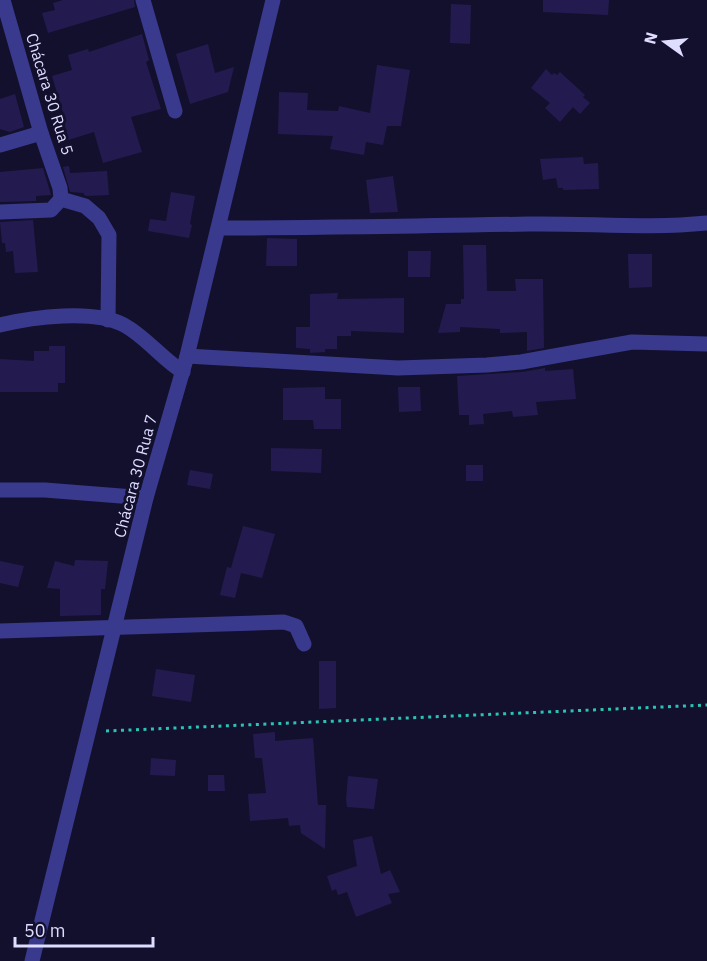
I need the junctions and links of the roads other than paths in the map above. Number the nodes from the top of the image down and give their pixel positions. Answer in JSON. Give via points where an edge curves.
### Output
{"nodes":[{"id":1,"x":3,"y":0,"type":"edge"},
{"id":2,"x":143,"y":0,"type":"edge"},
{"id":3,"x":273,"y":0,"type":"edge"},
{"id":4,"x":175,"y":111,"type":"dead end"},
{"id":5,"x":41,"y":133,"type":"junction"},
{"id":6,"x":0,"y":145,"type":"edge"},
{"id":7,"x":61,"y":199,"type":"junction"},
{"id":8,"x":0,"y":212,"type":"edge"},
{"id":9,"x":707,"y":224,"type":"edge"},
{"id":10,"x":219,"y":228,"type":"junction"},
{"id":11,"x":108,"y":320,"type":"junction"},
{"id":12,"x":4,"y":324,"type":"edge"},
{"id":13,"x":707,"y":344,"type":"edge"},
{"id":14,"x":187,"y":356,"type":"junction"},
{"id":15,"x":183,"y":372,"type":"junction"},
{"id":16,"x":0,"y":490,"type":"edge"},
{"id":17,"x":146,"y":498,"type":"junction"},
{"id":18,"x":114,"y":627,"type":"junction"},
{"id":19,"x":0,"y":631,"type":"edge"},
{"id":20,"x":304,"y":644,"type":"dead end"},
{"id":21,"x":32,"y":961,"type":"edge"}],
"edges":[{"from":1,"to":5,"type":"street","name":"Chácara 30 Rua 5"},
{"from":2,"to":4,"type":"street"},
{"from":3,"to":10,"type":"street","name":"Chácara 30 Rua 7"},
{"from":5,"to":6,"type":"street"},
{"from":5,"to":7,"type":"street","name":"Chácara 30 Rua 5"},
{"from":7,"to":8,"type":"street","via":[[51,210]]},
{"from":7,"to":11,"type":"street","via":[[86,206],[109,235]]},
{"from":9,"to":10,"type":"street"},
{"from":10,"to":14,"type":"street","name":"Chácara 30 Rua 7"},
{"from":11,"to":12,"type":"street","via":[[63,315]]},
{"from":11,"to":15,"type":"street","via":[[124,325]]},
{"from":13,"to":14,"type":"street","via":[[632,342],[521,362],[398,368]]},
{"from":14,"to":15,"type":"street","name":"Chácara 30 Rua 7"},
{"from":15,"to":17,"type":"street","name":"Chácara 30 Rua 7"},
{"from":16,"to":17,"type":"street"},
{"from":17,"to":18,"type":"street","name":"Chácara 30 Rua 7"},
{"from":18,"to":19,"type":"street"},
{"from":18,"to":20,"type":"street","via":[[284,622],[296,626]]},
{"from":18,"to":21,"type":"street","name":"Chácara 30 Rua 7"}]}
